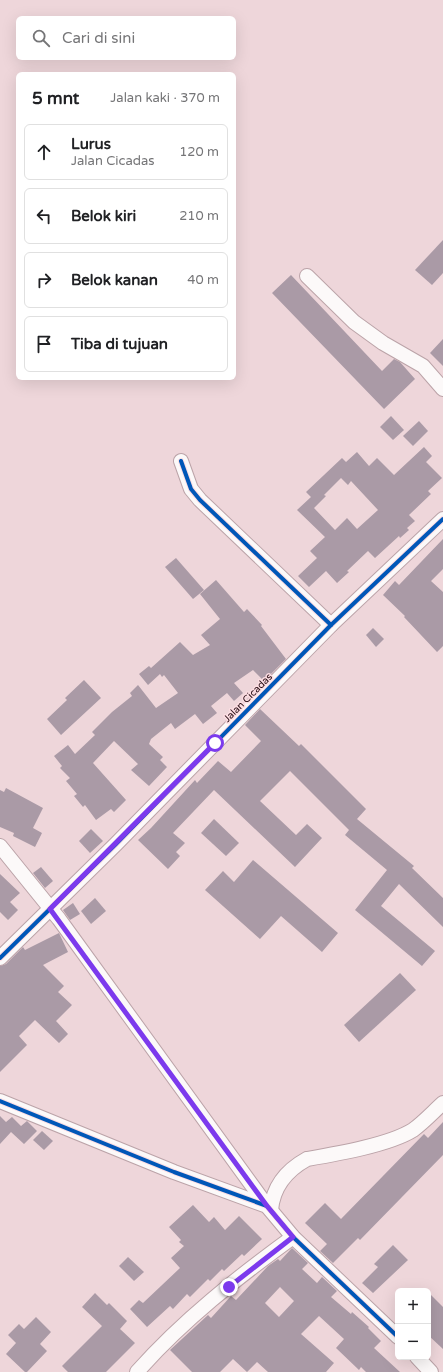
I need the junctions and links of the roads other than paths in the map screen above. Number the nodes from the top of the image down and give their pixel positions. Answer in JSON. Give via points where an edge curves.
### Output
{"nodes":[{"id":1,"x":307,"y":276,"type":"dead end"},
{"id":2,"x":443,"y":389,"type":"edge"},
{"id":3,"x":181,"y":461,"type":"dead end"},
{"id":4,"x":443,"y":519,"type":"edge"},
{"id":5,"x":331,"y":625,"type":"junction"},
{"id":6,"x":0,"y":846,"type":"edge"},
{"id":7,"x":50,"y":909,"type":"junction"},
{"id":8,"x":0,"y":958,"type":"edge"},
{"id":9,"x":0,"y":1101,"type":"edge"},
{"id":10,"x":443,"y":1103,"type":"edge"},
{"id":11,"x":269,"y":1208,"type":"junction"},
{"id":12,"x":293,"y":1237,"type":"junction"},
{"id":13,"x":395,"y":1334,"type":"edge"},
{"id":14,"x":420,"y":1360,"type":"edge"},
{"id":15,"x":137,"y":1372,"type":"edge"},
{"id":16,"x":431,"y":1372,"type":"edge"}],
"edges":[{"from":1,"to":2,"type":"street","via":[[354,322],[383,343],[424,366]]},
{"from":3,"to":5,"type":"street","via":[[191,489],[200,500]]},
{"from":4,"to":5,"type":"street","name":"Jalan Cicadas"},
{"from":5,"to":7,"type":"street","name":"Jalan Cicadas"},
{"from":6,"to":7,"type":"street"},
{"from":7,"to":8,"type":"street","name":"Jalan Cicadas"},
{"from":7,"to":11,"type":"street"},
{"from":9,"to":11,"type":"street"},
{"from":10,"to":11,"type":"street","via":[[406,1133],[368,1146],[299,1163],[275,1189]]},
{"from":11,"to":12,"type":"street"},
{"from":12,"to":13,"type":"street"},
{"from":12,"to":15,"type":"street","via":[[180,1327]]},
{"from":14,"to":16,"type":"street"}]}
